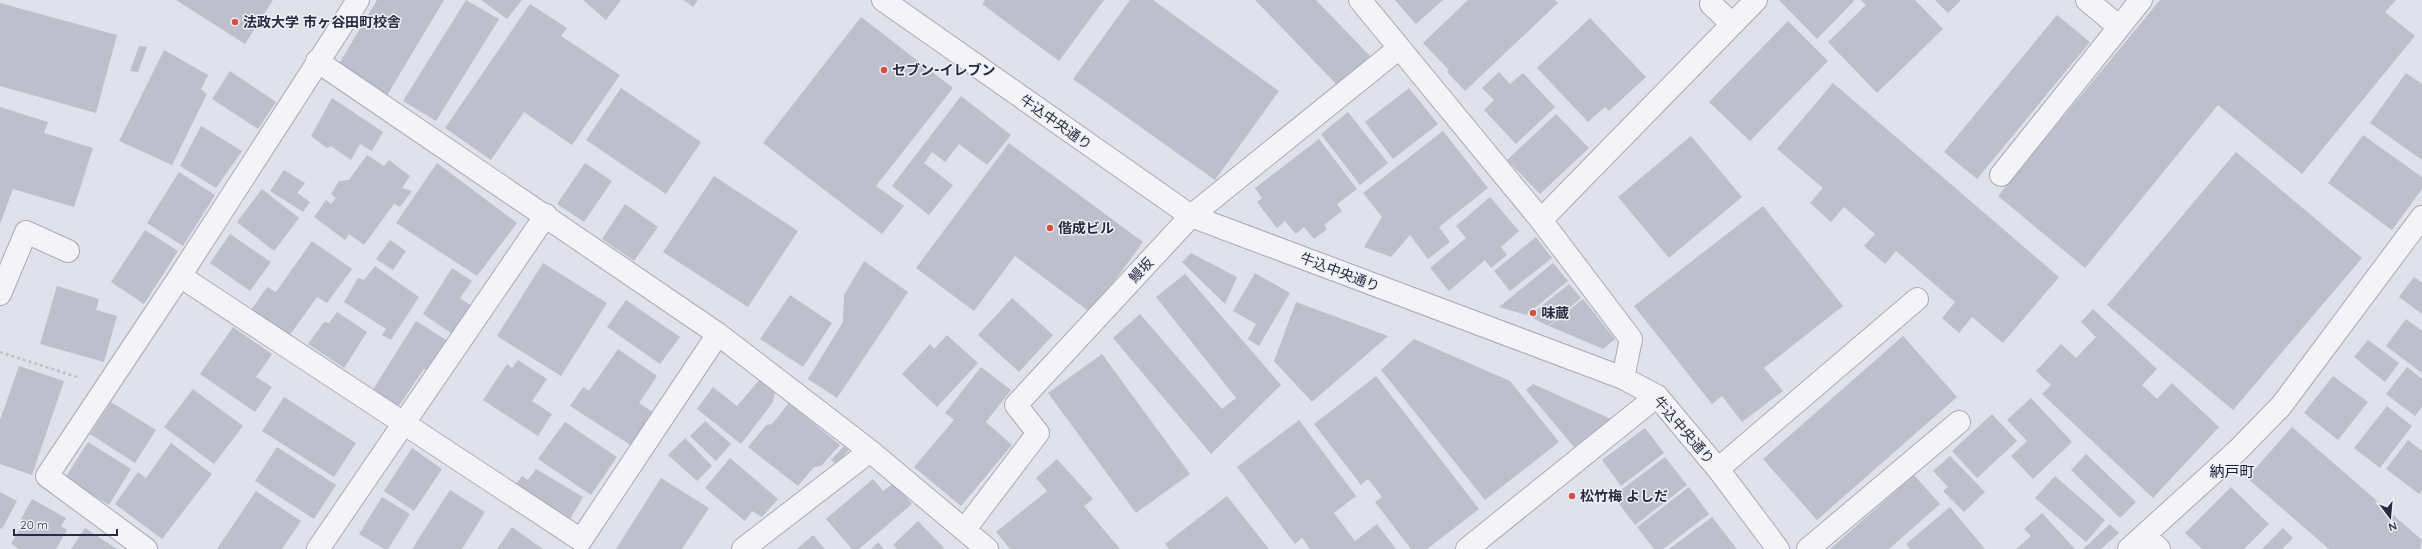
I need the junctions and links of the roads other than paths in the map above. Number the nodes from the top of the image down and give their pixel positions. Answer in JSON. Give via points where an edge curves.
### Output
{"nodes":[{"id":1,"x":358,"y":0,"type":"edge"},
{"id":2,"x":883,"y":0,"type":"edge"},
{"id":3,"x":1360,"y":0,"type":"edge"},
{"id":4,"x":1756,"y":0,"type":"edge"},
{"id":5,"x":2087,"y":0,"type":"edge"},
{"id":6,"x":2141,"y":0,"type":"edge"},
{"id":7,"x":1711,"y":4,"type":"dead end"},
{"id":8,"x":1732,"y":24,"type":"junction"},
{"id":9,"x":2118,"y":26,"type":"junction"},
{"id":10,"x":1398,"y":49,"type":"junction"},
{"id":11,"x":317,"y":61,"type":"junction"},
{"id":12,"x":2001,"y":175,"type":"dead end"},
{"id":13,"x":546,"y":215,"type":"junction"},
{"id":14,"x":1191,"y":216,"type":"junction"},
{"id":15,"x":2422,"y":217,"type":"edge"},
{"id":16,"x":1541,"y":220,"type":"junction"},
{"id":17,"x":68,"y":251,"type":"dead end"},
{"id":18,"x":180,"y":276,"type":"junction"},
{"id":19,"x":0,"y":294,"type":"edge"},
{"id":20,"x":1917,"y":299,"type":"dead end"},
{"id":21,"x":718,"y":334,"type":"junction"},
{"id":22,"x":1623,"y":378,"type":"junction"},
{"id":23,"x":1657,"y":396,"type":"junction"},
{"id":24,"x":1959,"y":422,"type":"dead end"},
{"id":25,"x":404,"y":424,"type":"junction"},
{"id":26,"x":870,"y":451,"type":"junction"},
{"id":27,"x":1718,"y":469,"type":"junction"},
{"id":28,"x":976,"y":542,"type":"edge"},
{"id":29,"x":2152,"y":542,"type":"edge"},
{"id":30,"x":146,"y":549,"type":"edge"},
{"id":31,"x":318,"y":549,"type":"edge"},
{"id":32,"x":743,"y":549,"type":"edge"},
{"id":33,"x":1467,"y":549,"type":"edge"},
{"id":34,"x":1778,"y":549,"type":"edge"},
{"id":35,"x":1808,"y":549,"type":"edge"},
{"id":36,"x":2129,"y":549,"type":"edge"}],
"edges":[{"from":1,"to":11,"type":"street"},
{"from":2,"to":14,"type":"street","name":"牛込中央通り"},
{"from":3,"to":10,"type":"street"},
{"from":4,"to":8,"type":"street"},
{"from":5,"to":9,"type":"street"},
{"from":6,"to":9,"type":"street"},
{"from":7,"to":8,"type":"street"},
{"from":8,"to":16,"type":"street"},
{"from":9,"to":12,"type":"street"},
{"from":10,"to":14,"type":"street","name":"鰻坂"},
{"from":10,"to":16,"type":"street"},
{"from":11,"to":13,"type":"street"},
{"from":11,"to":18,"type":"street"},
{"from":13,"to":21,"type":"street"},
{"from":13,"to":25,"type":"street"},
{"from":14,"to":22,"type":"street","name":"牛込中央通り"},
{"from":14,"to":28,"type":"street","name":"鰻坂","via":[[1016,405],[1038,433]]},
{"from":15,"to":29,"type":"street","via":[[2281,406]]},
{"from":16,"to":22,"type":"street","via":[[1630,339]]},
{"from":17,"to":19,"type":"street","via":[[26,232]]},
{"from":18,"to":25,"type":"street"},
{"from":18,"to":30,"type":"street","via":[[46,476]]},
{"from":20,"to":27,"type":"street"},
{"from":21,"to":25,"type":"street","via":[[581,540]]},
{"from":21,"to":26,"type":"street"},
{"from":22,"to":23,"type":"street","name":"牛込中央通り"},
{"from":23,"to":27,"type":"street","name":"牛込中央通り"},
{"from":23,"to":33,"type":"street"},
{"from":24,"to":35,"type":"street"},
{"from":25,"to":31,"type":"street"},
{"from":26,"to":28,"type":"street"},
{"from":26,"to":32,"type":"street"},
{"from":27,"to":34,"type":"street","name":"牛込中央通り"},
{"from":29,"to":36,"type":"street"}]}
